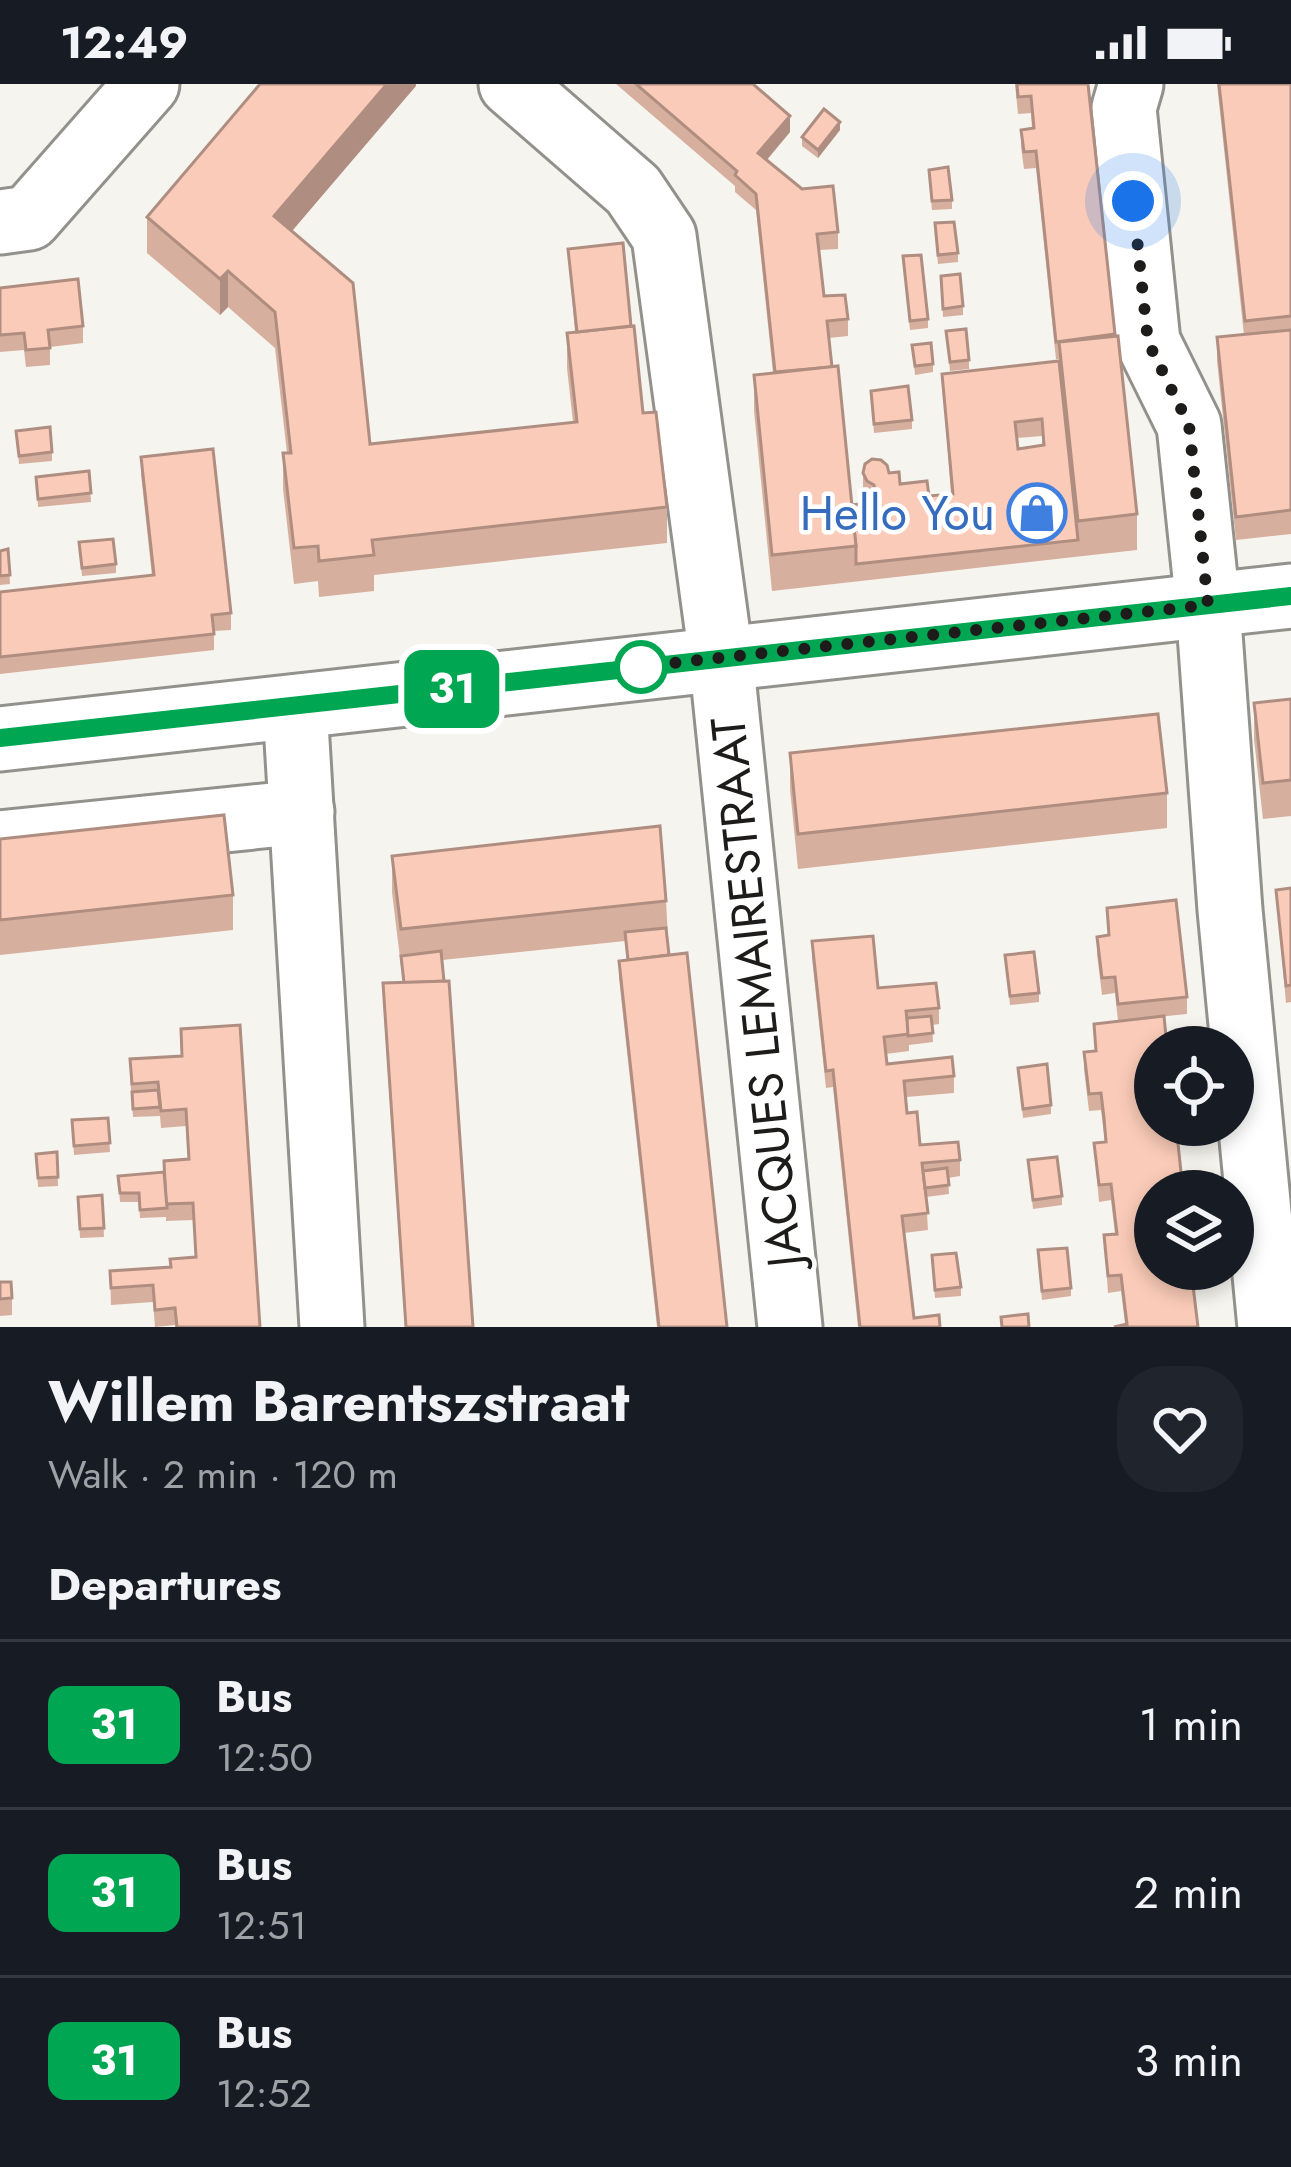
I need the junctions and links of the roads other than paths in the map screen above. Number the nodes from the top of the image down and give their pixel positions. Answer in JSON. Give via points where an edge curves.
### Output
{"nodes":[{"id":1,"x":147,"y":84,"type":"edge"},
{"id":2,"x":511,"y":84,"type":"edge"},
{"id":3,"x":1131,"y":84,"type":"edge"},
{"id":4,"x":0,"y":222,"type":"edge"},
{"id":5,"x":1291,"y":596,"type":"edge"},
{"id":6,"x":1208,"y":605,"type":"junction"},
{"id":7,"x":721,"y":657,"type":"junction"},
{"id":8,"x":296,"y":707,"type":"junction"},
{"id":9,"x":0,"y":739,"type":"edge"},
{"id":10,"x":302,"y":812,"type":"junction"},
{"id":11,"x":0,"y":843,"type":"edge"},
{"id":12,"x":332,"y":1327,"type":"edge"},
{"id":13,"x":790,"y":1327,"type":"edge"},
{"id":14,"x":1270,"y":1327,"type":"edge"}],
"edges":[{"from":1,"to":4,"type":"street","via":[[29,218]]},
{"from":2,"to":7,"type":"street","name":"JACQUES LEMAIRESTRAAT","via":[[633,190],[664,236]]},
{"from":3,"to":6,"type":"street","via":[[1124,108],[1148,342],[1189,425]]},
{"from":5,"to":6,"type":"street"},
{"from":6,"to":7,"type":"street"},
{"from":6,"to":14,"type":"street"},
{"from":7,"to":8,"type":"street"},
{"from":7,"to":13,"type":"street","name":"JACQUES LEMAIRESTRAAT"},
{"from":8,"to":9,"type":"street"},
{"from":8,"to":10,"type":"street"},
{"from":10,"to":11,"type":"street"},
{"from":10,"to":12,"type":"street"}]}
